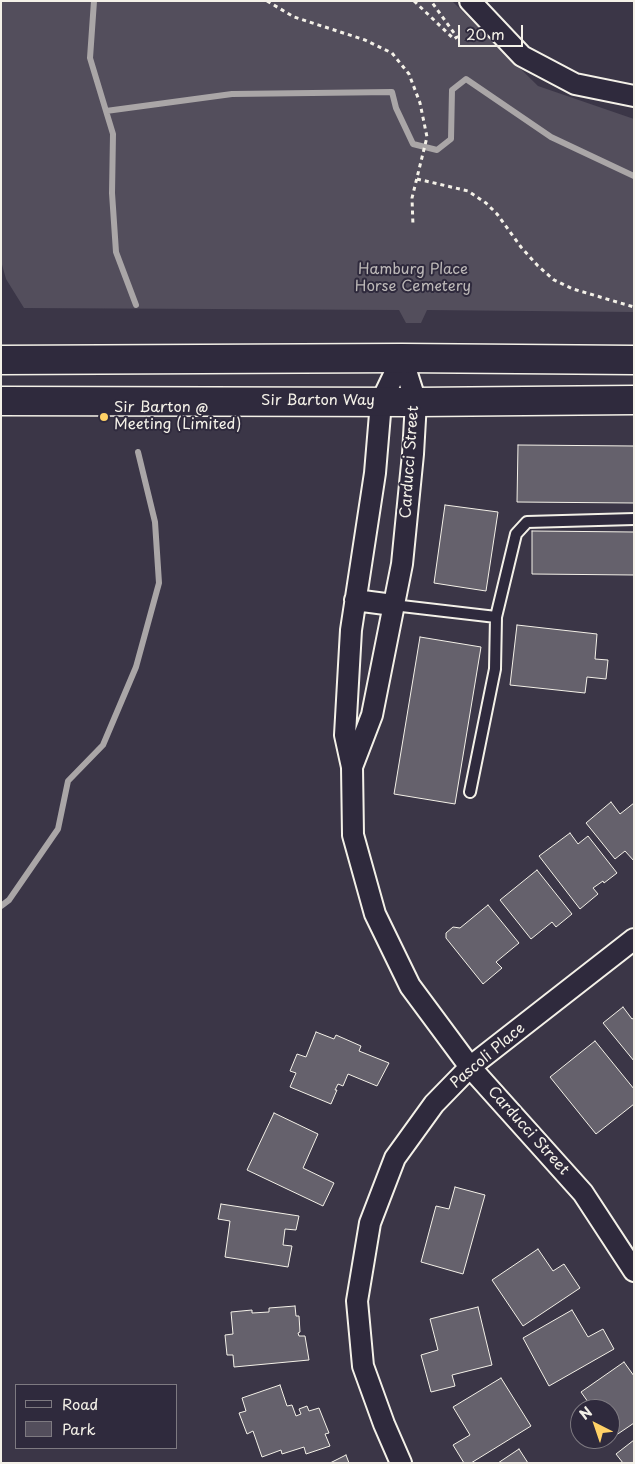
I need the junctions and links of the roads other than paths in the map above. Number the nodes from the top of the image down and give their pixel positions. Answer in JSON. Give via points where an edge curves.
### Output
{"nodes":[{"id":1,"x":470,"y":1,"type":"edge"},
{"id":2,"x":634,"y":96,"type":"edge"},
{"id":3,"x":402,"y":358,"type":"junction"},
{"id":4,"x":1,"y":360,"type":"edge"},
{"id":5,"x":634,"y":360,"type":"edge"},
{"id":6,"x":634,"y":400,"type":"edge"},
{"id":7,"x":1,"y":401,"type":"edge"},
{"id":8,"x":381,"y":402,"type":"junction"},
{"id":9,"x":416,"y":402,"type":"junction"},
{"id":10,"x":634,"y":519,"type":"edge"},
{"id":11,"x":355,"y":600,"type":"junction"},
{"id":12,"x":393,"y":605,"type":"junction"},
{"id":13,"x":496,"y":617,"type":"junction"},
{"id":14,"x":352,"y":767,"type":"junction"},
{"id":15,"x":470,"y":792,"type":"dead end"},
{"id":16,"x":634,"y":939,"type":"edge"},
{"id":17,"x":470,"y":1067,"type":"junction"},
{"id":18,"x":634,"y":1271,"type":"edge"},
{"id":19,"x":402,"y":1463,"type":"edge"}],
"edges":[{"from":1,"to":2,"type":"street","via":[[522,56],[575,84]]},
{"from":3,"to":4,"type":"main road"},
{"from":3,"to":5,"type":"main road"},
{"from":3,"to":8,"type":"street","name":"Carducci Street"},
{"from":3,"to":9,"type":"street","name":"Carducci Street"},
{"from":6,"to":9,"type":"main road","name":"Sir Barton Way"},
{"from":7,"to":8,"type":"main road","name":"Sir Barton Way"},
{"from":8,"to":9,"type":"main road","name":"Sir Barton Way"},
{"from":8,"to":11,"type":"street","name":"Carducci Street","via":[[375,473]]},
{"from":9,"to":12,"type":"street","name":"Carducci Street","via":[[402,564]]},
{"from":10,"to":13,"type":"lane","via":[[527,522],[516,534]]},
{"from":11,"to":12,"type":"street"},
{"from":11,"to":14,"type":"street","name":"Carducci Street","via":[[345,735]]},
{"from":12,"to":13,"type":"lane"},
{"from":12,"to":14,"type":"street","name":"Carducci Street","via":[[372,714]]},
{"from":13,"to":15,"type":"lane","via":[[495,669]]},
{"from":14,"to":17,"type":"street","name":"Carducci Street","via":[[353,835],[375,914],[410,986]]},
{"from":16,"to":17,"type":"street","name":"Pascoli Place"},
{"from":17,"to":18,"type":"street","name":"Carducci Street","via":[[583,1193]]},
{"from":17,"to":19,"type":"street","name":"Pascoli Place","via":[[434,1104],[395,1158],[370,1223],[356,1301],[363,1366]]}]}
